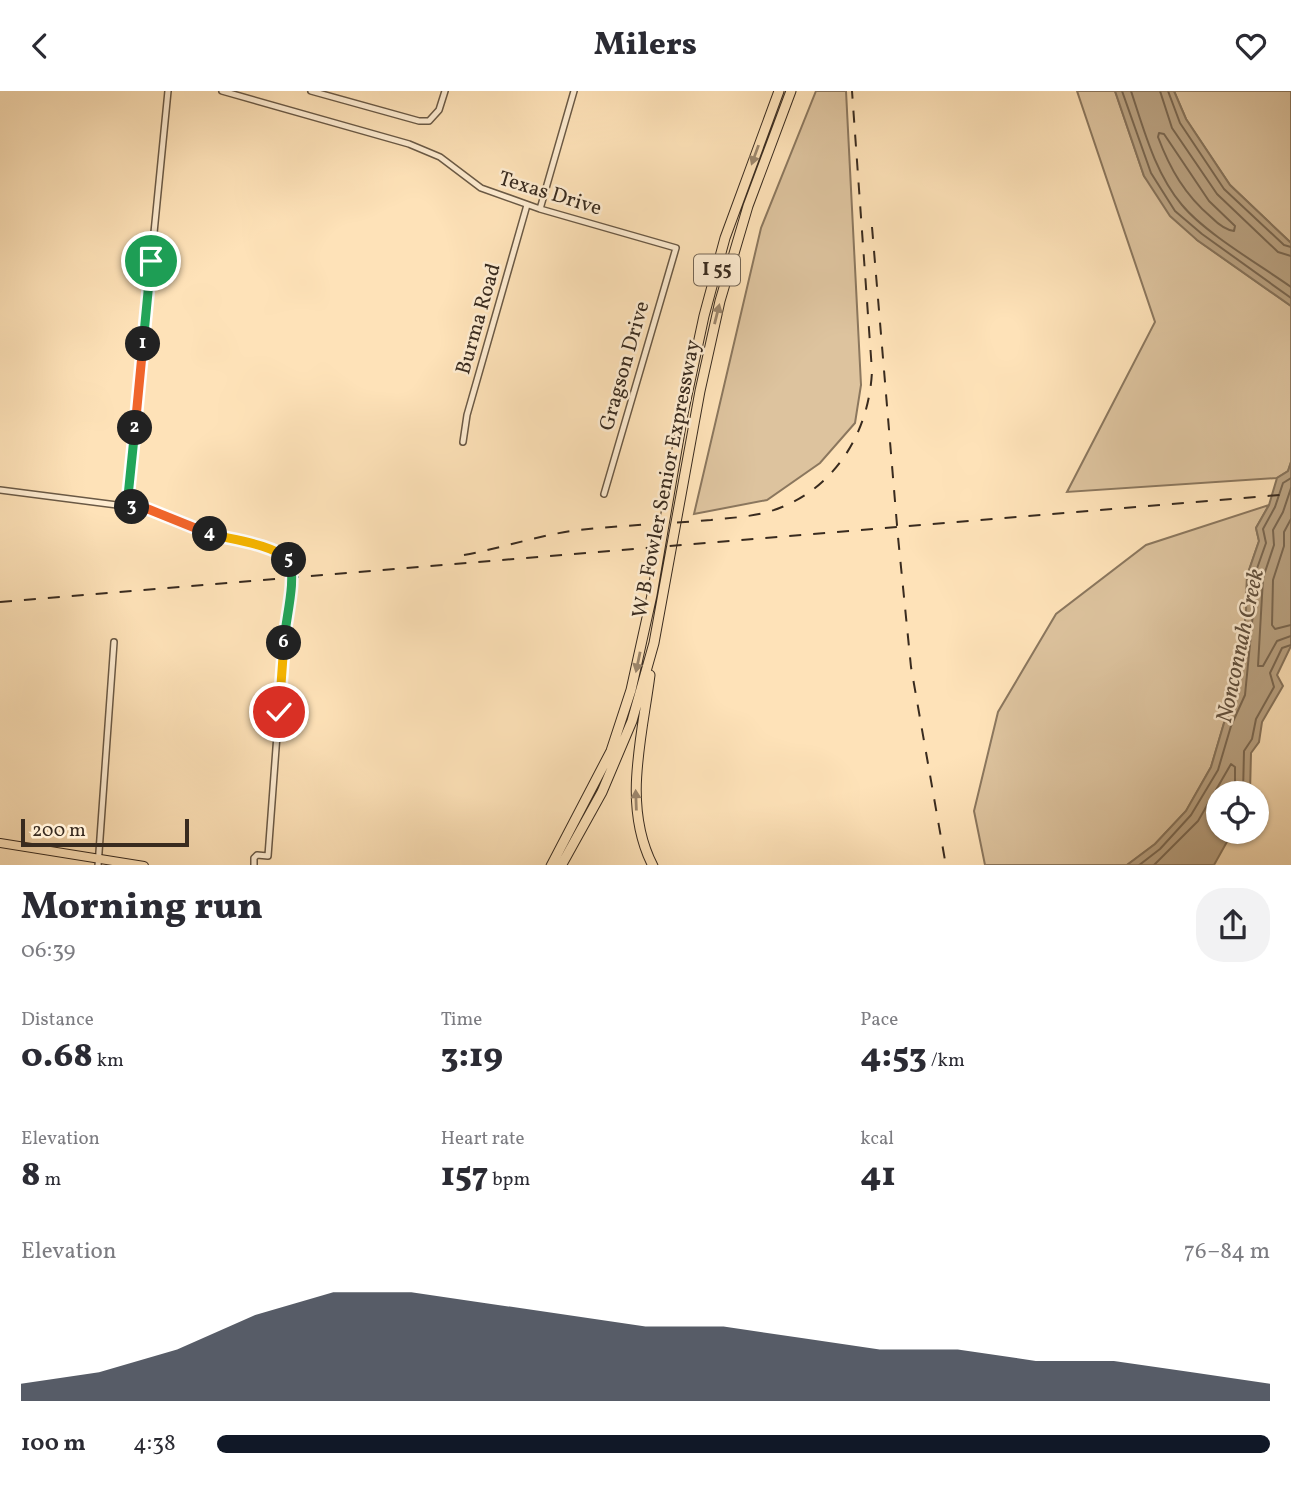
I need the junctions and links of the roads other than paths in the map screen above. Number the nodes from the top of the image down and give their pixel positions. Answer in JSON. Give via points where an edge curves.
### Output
{"nodes":[{"id":1,"x":169,"y":91,"type":"edge"},
{"id":2,"x":222,"y":91,"type":"edge"},
{"id":3,"x":311,"y":91,"type":"edge"},
{"id":4,"x":445,"y":91,"type":"edge"},
{"id":5,"x":574,"y":91,"type":"edge"},
{"id":6,"x":779,"y":91,"type":"edge"},
{"id":7,"x":791,"y":91,"type":"edge"},
{"id":8,"x":527,"y":205,"type":"junction"},
{"id":9,"x":540,"y":209,"type":"junction"},
{"id":10,"x":676,"y":248,"type":"joint"},
{"id":11,"x":463,"y":442,"type":"dead end"},
{"id":12,"x":0,"y":491,"type":"edge"},
{"id":13,"x":604,"y":494,"type":"dead end"},
{"id":14,"x":127,"y":506,"type":"junction"},
{"id":15,"x":114,"y":642,"type":"dead end"},
{"id":16,"x":654,"y":643,"type":"junction"},
{"id":17,"x":0,"y":843,"type":"edge"},
{"id":18,"x":98,"y":862,"type":"edge"},
{"id":19,"x":132,"y":865,"type":"edge"},
{"id":20,"x":254,"y":865,"type":"edge"},
{"id":21,"x":552,"y":865,"type":"edge"},
{"id":22,"x":562,"y":865,"type":"edge"},
{"id":23,"x":652,"y":865,"type":"edge"}],
"edges":[{"from":1,"to":14,"type":"street"},
{"from":2,"to":8,"type":"street","name":"Texas Drive","via":[[409,143],[440,157],[481,188]]},
{"from":3,"to":4,"type":"street","via":[[419,121],[429,121],[439,110]]},
{"from":5,"to":9,"type":"street"},
{"from":6,"to":21,"type":"highway","name":"W B Fowler Senior Expressway","number":"I 55","one_way":true,"via":[[725,238],[704,316],[631,690],[611,751]]},
{"from":16,"to":7,"type":"highway","name":"W B Fowler Senior Expressway","number":"I 55","one_way":true,"via":[[720,301],[752,192]]},
{"from":8,"to":9,"type":"street","name":"Texas Drive"},
{"from":8,"to":11,"type":"street","name":"Burma Road"},
{"from":9,"to":10,"type":"street","name":"Texas Drive"},
{"from":10,"to":13,"type":"street","name":"Gragson Drive"},
{"from":12,"to":14,"type":"street"},
{"from":14,"to":20,"type":"street","via":[[269,548],[290,561],[268,856],[257,855]]},
{"from":15,"to":18,"type":"street"},
{"from":16,"to":22,"type":"highway","name":"W B Fowler Senior Expressway","number":"I 55","via":[[632,721]]},
{"from":23,"to":16,"type":"highway","one_way":true,"via":[[643,848],[636,775]]},
{"from":17,"to":18,"type":"main road"},
{"from":18,"to":19,"type":"main road"}]}
